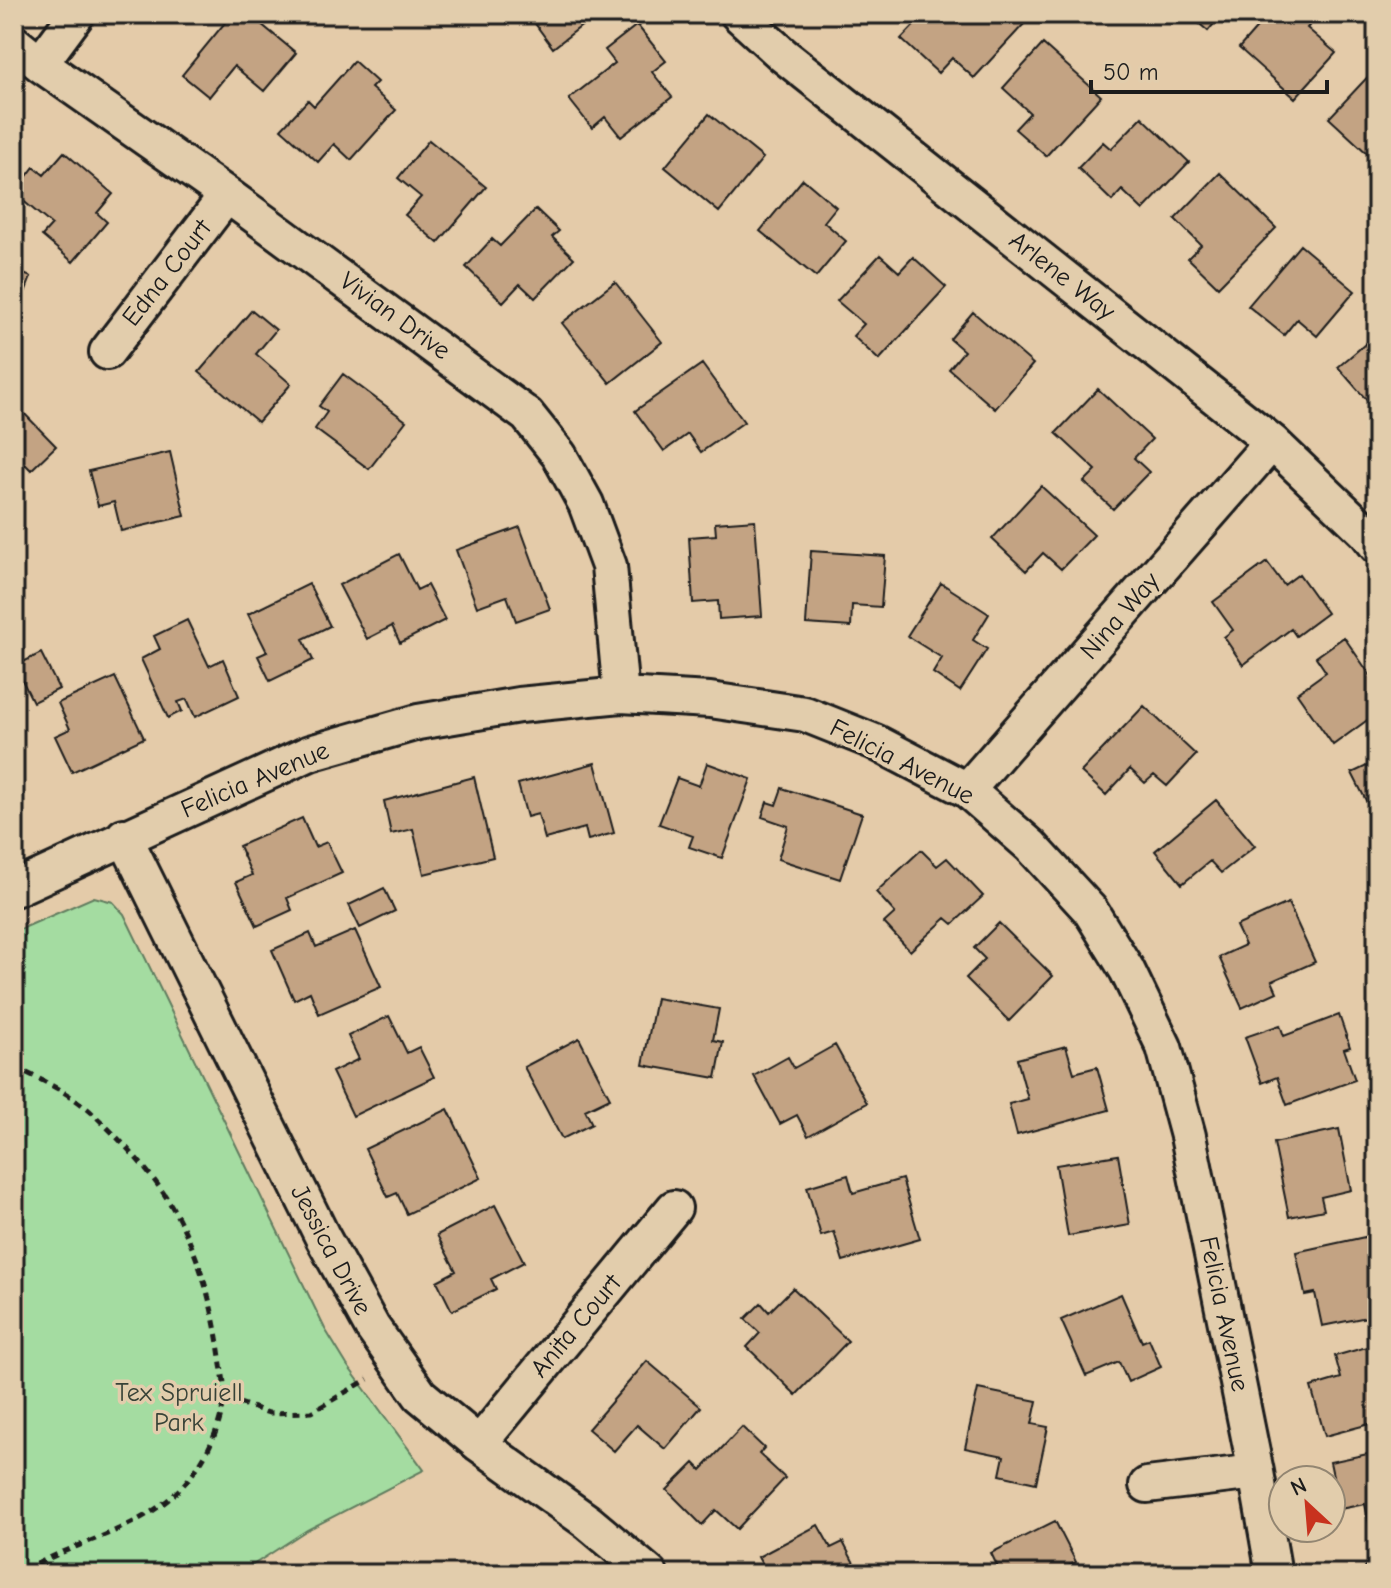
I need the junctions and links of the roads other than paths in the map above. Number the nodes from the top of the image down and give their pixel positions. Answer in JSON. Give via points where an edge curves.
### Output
{"nodes":[{"id":1,"x":77,"y":14,"type":"edge"},
{"id":2,"x":738,"y":14,"type":"edge"},
{"id":3,"x":27,"y":54,"type":"edge"},
{"id":4,"x":227,"y":195,"type":"junction"},
{"id":5,"x":107,"y":352,"type":"dead end"},
{"id":6,"x":1272,"y":442,"type":"junction"},
{"id":7,"x":1377,"y":546,"type":"edge"},
{"id":8,"x":621,"y":695,"type":"junction"},
{"id":9,"x":967,"y":790,"type":"junction"},
{"id":10,"x":124,"y":836,"type":"junction"},
{"id":11,"x":14,"y":889,"type":"edge"},
{"id":12,"x":674,"y":1208,"type":"dead end"},
{"id":13,"x":479,"y":1444,"type":"junction"},
{"id":14,"x":1256,"y":1472,"type":"junction"},
{"id":15,"x":1147,"y":1485,"type":"dead end"},
{"id":16,"x":650,"y":1574,"type":"edge"},
{"id":17,"x":1274,"y":1574,"type":"edge"}],
"edges":[{"from":1,"to":3,"type":"street"},
{"from":2,"to":6,"type":"street","name":"Arlene Way","via":[[795,65]]},
{"from":3,"to":4,"type":"street","name":"Vivian Drive"},
{"from":4,"to":5,"type":"street","name":"Edna Court"},
{"from":4,"to":8,"type":"street","name":"Vivian Drive","via":[[527,415],[551,445],[586,504],[609,566]]},
{"from":6,"to":7,"type":"street","name":"Arlene Way"},
{"from":6,"to":9,"type":"street","name":"Nina Way"},
{"from":8,"to":9,"type":"street","name":"Felicia Avenue","via":[[710,700],[805,714],[875,742]]},
{"from":8,"to":10,"type":"street","name":"Felicia Avenue","via":[[418,722],[323,749]]},
{"from":9,"to":14,"type":"street","name":"Felicia Avenue","via":[[1031,846],[1090,910],[1127,970],[1164,1047],[1188,1136]]},
{"from":10,"to":11,"type":"street","name":"Felicia Avenue"},
{"from":10,"to":13,"type":"street","name":"Jessica Drive","via":[[372,1327],[420,1395]]},
{"from":12,"to":13,"type":"street","name":"Anita Court"},
{"from":13,"to":16,"type":"street","name":"Jessica Drive"},
{"from":14,"to":15,"type":"street"},
{"from":14,"to":17,"type":"street","name":"Felicia Avenue"}]}
